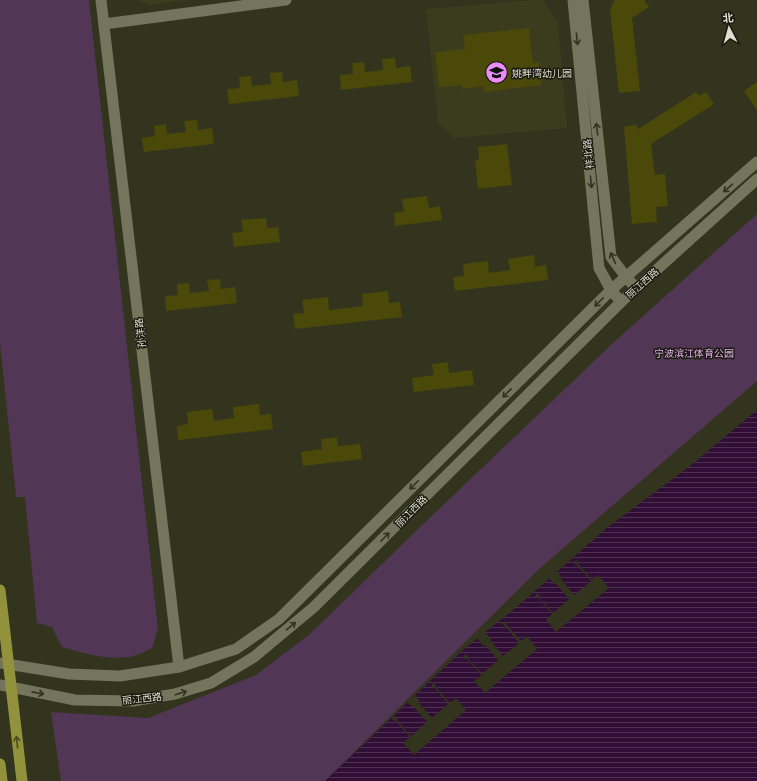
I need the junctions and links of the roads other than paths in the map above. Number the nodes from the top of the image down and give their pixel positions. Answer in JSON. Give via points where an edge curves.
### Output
{"nodes":[{"id":1,"x":101,"y":0,"type":"edge"},
{"id":2,"x":286,"y":0,"type":"edge"},
{"id":3,"x":573,"y":0,"type":"edge"},
{"id":4,"x":583,"y":0,"type":"edge"},
{"id":5,"x":104,"y":24,"type":"junction"},
{"id":6,"x":757,"y":162,"type":"edge"},
{"id":7,"x":757,"y":179,"type":"edge"},
{"id":8,"x":626,"y":277,"type":"junction"},
{"id":9,"x":636,"y":288,"type":"junction"},
{"id":10,"x":611,"y":290,"type":"junction"},
{"id":11,"x":621,"y":302,"type":"junction"},
{"id":12,"x":0,"y":590,"type":"edge"},
{"id":13,"x":0,"y":593,"type":"edge"},
{"id":14,"x":0,"y":664,"type":"edge"},
{"id":15,"x":179,"y":667,"type":"junction"},
{"id":16,"x":0,"y":685,"type":"edge"},
{"id":17,"x":0,"y":764,"type":"edge"},
{"id":18,"x":2,"y":781,"type":"edge"},
{"id":19,"x":22,"y":781,"type":"edge"}],
"edges":[{"from":1,"to":5,"type":"main road","name":"孙洋路"},
{"from":2,"to":5,"type":"main road"},
{"from":3,"to":10,"type":"main road","name":"祥北路","one_way":true,"via":[[599,268]]},
{"from":8,"to":4,"type":"main road","name":"祥北路","one_way":true,"via":[[611,257]]},
{"from":5,"to":15,"type":"main road","name":"孙洋路"},
{"from":6,"to":8,"type":"main road","name":"丽江西路","one_way":true},
{"from":7,"to":9,"type":"main road","name":"丽江西路"},
{"from":8,"to":9,"type":"main road","name":"祥北路"},
{"from":8,"to":10,"type":"main road","name":"丽江西路"},
{"from":9,"to":11,"type":"main road","name":"丽江西路"},
{"from":10,"to":11,"type":"main road","name":"祥北路"},
{"from":10,"to":15,"type":"main road","name":"丽江西路","one_way":true,"via":[[279,619],[236,649]]},
{"from":16,"to":11,"type":"main road","name":"丽江西路","one_way":true,"via":[[75,700],[133,701],[175,694],[211,683],[254,657],[314,607]]},
{"from":12,"to":13,"type":"highway"},
{"from":19,"to":13,"type":"highway","one_way":true},
{"from":14,"to":15,"type":"main road","name":"丽江西路","via":[[69,674],[120,676]]},
{"from":17,"to":18,"type":"highway"}]}
